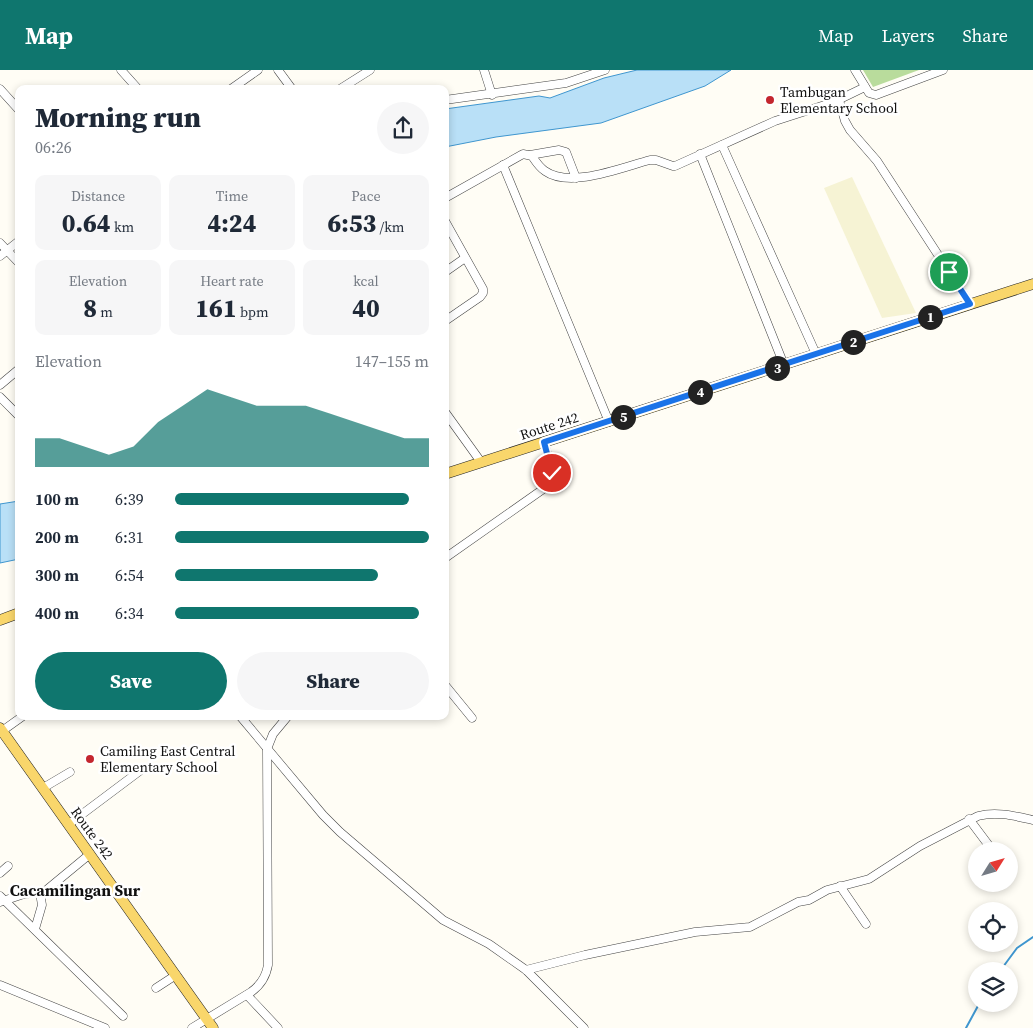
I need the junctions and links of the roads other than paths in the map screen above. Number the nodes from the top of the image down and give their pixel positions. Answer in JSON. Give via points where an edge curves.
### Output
{"nodes":[{"id":1,"x":121,"y":70,"type":"edge"},
{"id":2,"x":258,"y":70,"type":"edge"},
{"id":3,"x":278,"y":70,"type":"edge"},
{"id":4,"x":370,"y":70,"type":"edge"},
{"id":5,"x":484,"y":70,"type":"edge"},
{"id":6,"x":606,"y":70,"type":"edge"},
{"id":7,"x":855,"y":70,"type":"edge"},
{"id":8,"x":943,"y":70,"type":"edge"},
{"id":9,"x":134,"y":85,"type":"edge"},
{"id":10,"x":237,"y":85,"type":"edge"},
{"id":11,"x":289,"y":85,"type":"edge"},
{"id":12,"x":346,"y":85,"type":"edge"},
{"id":13,"x":865,"y":87,"type":"junction"},
{"id":14,"x":0,"y":89,"type":"edge"},
{"id":15,"x":492,"y":95,"type":"junction"},
{"id":16,"x":449,"y":100,"type":"edge"},
{"id":17,"x":839,"y":100,"type":"junction"},
{"id":18,"x":15,"y":106,"type":"edge"},
{"id":19,"x":722,"y":145,"type":"junction"},
{"id":20,"x":700,"y":154,"type":"junction"},
{"id":21,"x":530,"y":155,"type":"junction"},
{"id":22,"x":503,"y":165,"type":"junction"},
{"id":23,"x":576,"y":178,"type":"junction"},
{"id":24,"x":449,"y":196,"type":"edge"},
{"id":25,"x":449,"y":228,"type":"edge"},
{"id":26,"x":0,"y":243,"type":"edge"},
{"id":27,"x":15,"y":244,"type":"edge"},
{"id":28,"x":3,"y":253,"type":"edge"},
{"id":29,"x":465,"y":258,"type":"junction"},
{"id":30,"x":15,"y":260,"type":"edge"},
{"id":31,"x":449,"y":269,"type":"edge"},
{"id":32,"x":1033,"y":284,"type":"edge"},
{"id":33,"x":970,"y":304,"type":"junction"},
{"id":34,"x":449,"y":318,"type":"edge"},
{"id":35,"x":816,"y":354,"type":"junction"},
{"id":36,"x":784,"y":365,"type":"junction"},
{"id":37,"x":15,"y":372,"type":"edge"},
{"id":38,"x":0,"y":385,"type":"edge"},
{"id":39,"x":0,"y":397,"type":"edge"},
{"id":40,"x":15,"y":412,"type":"edge"},
{"id":41,"x":609,"y":422,"type":"junction"},
{"id":42,"x":449,"y":423,"type":"edge"},
{"id":43,"x":544,"y":442,"type":"junction"},
{"id":44,"x":480,"y":462,"type":"junction"},
{"id":45,"x":449,"y":473,"type":"edge"},
{"id":46,"x":449,"y":555,"type":"edge"},
{"id":47,"x":15,"y":614,"type":"edge"},
{"id":48,"x":0,"y":620,"type":"edge"},
{"id":49,"x":449,"y":690,"type":"edge"},
{"id":50,"x":472,"y":718,"type":"dead end"},
{"id":51,"x":16,"y":720,"type":"edge"},
{"id":52,"x":243,"y":720,"type":"edge"},
{"id":53,"x":285,"y":720,"type":"edge"},
{"id":54,"x":1,"y":729,"type":"edge"},
{"id":55,"x":268,"y":749,"type":"junction"},
{"id":56,"x":141,"y":770,"type":"dead end"},
{"id":57,"x":70,"y":772,"type":"dead end"},
{"id":58,"x":43,"y":788,"type":"junction"},
{"id":59,"x":969,"y":819,"type":"junction"},
{"id":60,"x":1033,"y":820,"type":"edge"},
{"id":61,"x":69,"y":824,"type":"junction"},
{"id":62,"x":986,"y":842,"type":"edge"},
{"id":63,"x":90,"y":854,"type":"junction"},
{"id":64,"x":8,"y":866,"type":"dead end"},
{"id":65,"x":0,"y":872,"type":"edge"},
{"id":66,"x":840,"y":886,"type":"junction"},
{"id":67,"x":40,"y":893,"type":"junction"},
{"id":68,"x":1,"y":899,"type":"edge"},
{"id":69,"x":866,"y":924,"type":"dead end"},
{"id":70,"x":35,"y":928,"type":"junction"},
{"id":71,"x":526,"y":970,"type":"junction"},
{"id":72,"x":176,"y":974,"type":"junction"},
{"id":73,"x":0,"y":985,"type":"edge"},
{"id":74,"x":156,"y":988,"type":"dead end"},
{"id":75,"x":247,"y":995,"type":"junction"},
{"id":76,"x":123,"y":1016,"type":"dead end"},
{"id":77,"x":207,"y":1019,"type":"junction"},
{"id":78,"x":105,"y":1028,"type":"edge"},
{"id":79,"x":192,"y":1028,"type":"edge"},
{"id":80,"x":213,"y":1028,"type":"edge"},
{"id":81,"x":278,"y":1028,"type":"edge"},
{"id":82,"x":584,"y":1028,"type":"edge"}],
"edges":[{"from":1,"to":9,"type":"street"},
{"from":2,"to":10,"type":"street"},
{"from":3,"to":11,"type":"street"},
{"from":4,"to":12,"type":"street"},
{"from":5,"to":15,"type":"street"},
{"from":6,"to":15,"type":"street","via":[[566,83]]},
{"from":7,"to":13,"type":"street"},
{"from":8,"to":13,"type":"street","via":[[876,95]]},
{"from":13,"to":17,"type":"street"},
{"from":14,"to":18,"type":"street"},
{"from":15,"to":16,"type":"street"},
{"from":17,"to":19,"type":"street","via":[[776,121]]},
{"from":17,"to":33,"type":"street","via":[[850,130],[885,172]]},
{"from":19,"to":20,"type":"street"},
{"from":19,"to":35,"type":"street"},
{"from":20,"to":23,"type":"street","via":[[673,166],[650,160]]},
{"from":20,"to":36,"type":"street"},
{"from":21,"to":22,"type":"street","via":[[523,154]]},
{"from":21,"to":23,"type":"street","via":[[550,174]]},
{"from":21,"to":23,"type":"street","via":[[559,150],[566,152]]},
{"from":22,"to":24,"type":"street"},
{"from":22,"to":41,"type":"street"},
{"from":25,"to":29,"type":"street"},
{"from":26,"to":28,"type":"street"},
{"from":27,"to":28,"type":"street"},
{"from":28,"to":30,"type":"street"},
{"from":29,"to":31,"type":"street"},
{"from":29,"to":34,"type":"street","via":[[481,283],[483,293]]},
{"from":32,"to":33,"type":"main road","name":"Route 242"},
{"from":33,"to":35,"type":"main road","name":"Route 242"},
{"from":35,"to":36,"type":"main road","name":"Route 242"},
{"from":36,"to":41,"type":"main road","name":"Route 242"},
{"from":37,"to":38,"type":"street"},
{"from":39,"to":40,"type":"street"},
{"from":41,"to":43,"type":"main road","name":"Route 242"},
{"from":42,"to":44,"type":"street"},
{"from":43,"to":44,"type":"main road","name":"Route 242"},
{"from":43,"to":46,"type":"street","via":[[552,473],[549,485]]},
{"from":44,"to":45,"type":"main road","name":"Route 242"},
{"from":47,"to":48,"type":"main road"},
{"from":49,"to":50,"type":"street"},
{"from":51,"to":54,"type":"street"},
{"from":52,"to":55,"type":"street"},
{"from":53,"to":55,"type":"street","via":[[273,734]]},
{"from":54,"to":58,"type":"main road","name":"Route 242"},
{"from":55,"to":71,"type":"street","via":[[331,824],[391,877],[449,924],[489,944]]},
{"from":55,"to":75,"type":"street","via":[[268,965],[259,986]]},
{"from":56,"to":61,"type":"street"},
{"from":57,"to":58,"type":"street"},
{"from":58,"to":61,"type":"main road","name":"Route 242"},
{"from":59,"to":60,"type":"street","via":[[987,813]]},
{"from":59,"to":62,"type":"street"},
{"from":59,"to":66,"type":"street","via":[[868,878]]},
{"from":61,"to":63,"type":"main road","name":"Route 242"},
{"from":63,"to":67,"type":"street"},
{"from":63,"to":72,"type":"main road","name":"Route 242"},
{"from":64,"to":65,"type":"street"},
{"from":66,"to":69,"type":"street"},
{"from":66,"to":71,"type":"street","via":[[798,902],[747,928],[695,932]]},
{"from":67,"to":68,"type":"street"},
{"from":67,"to":70,"type":"street","via":[[42,905]]},
{"from":68,"to":70,"type":"street"},
{"from":70,"to":76,"type":"street"},
{"from":71,"to":82,"type":"street"},
{"from":72,"to":74,"type":"street"},
{"from":72,"to":77,"type":"main road","name":"Route 242"},
{"from":73,"to":78,"type":"street"},
{"from":75,"to":77,"type":"street"},
{"from":75,"to":81,"type":"street"},
{"from":77,"to":79,"type":"street"},
{"from":77,"to":80,"type":"main road","name":"Route 242"}]}
